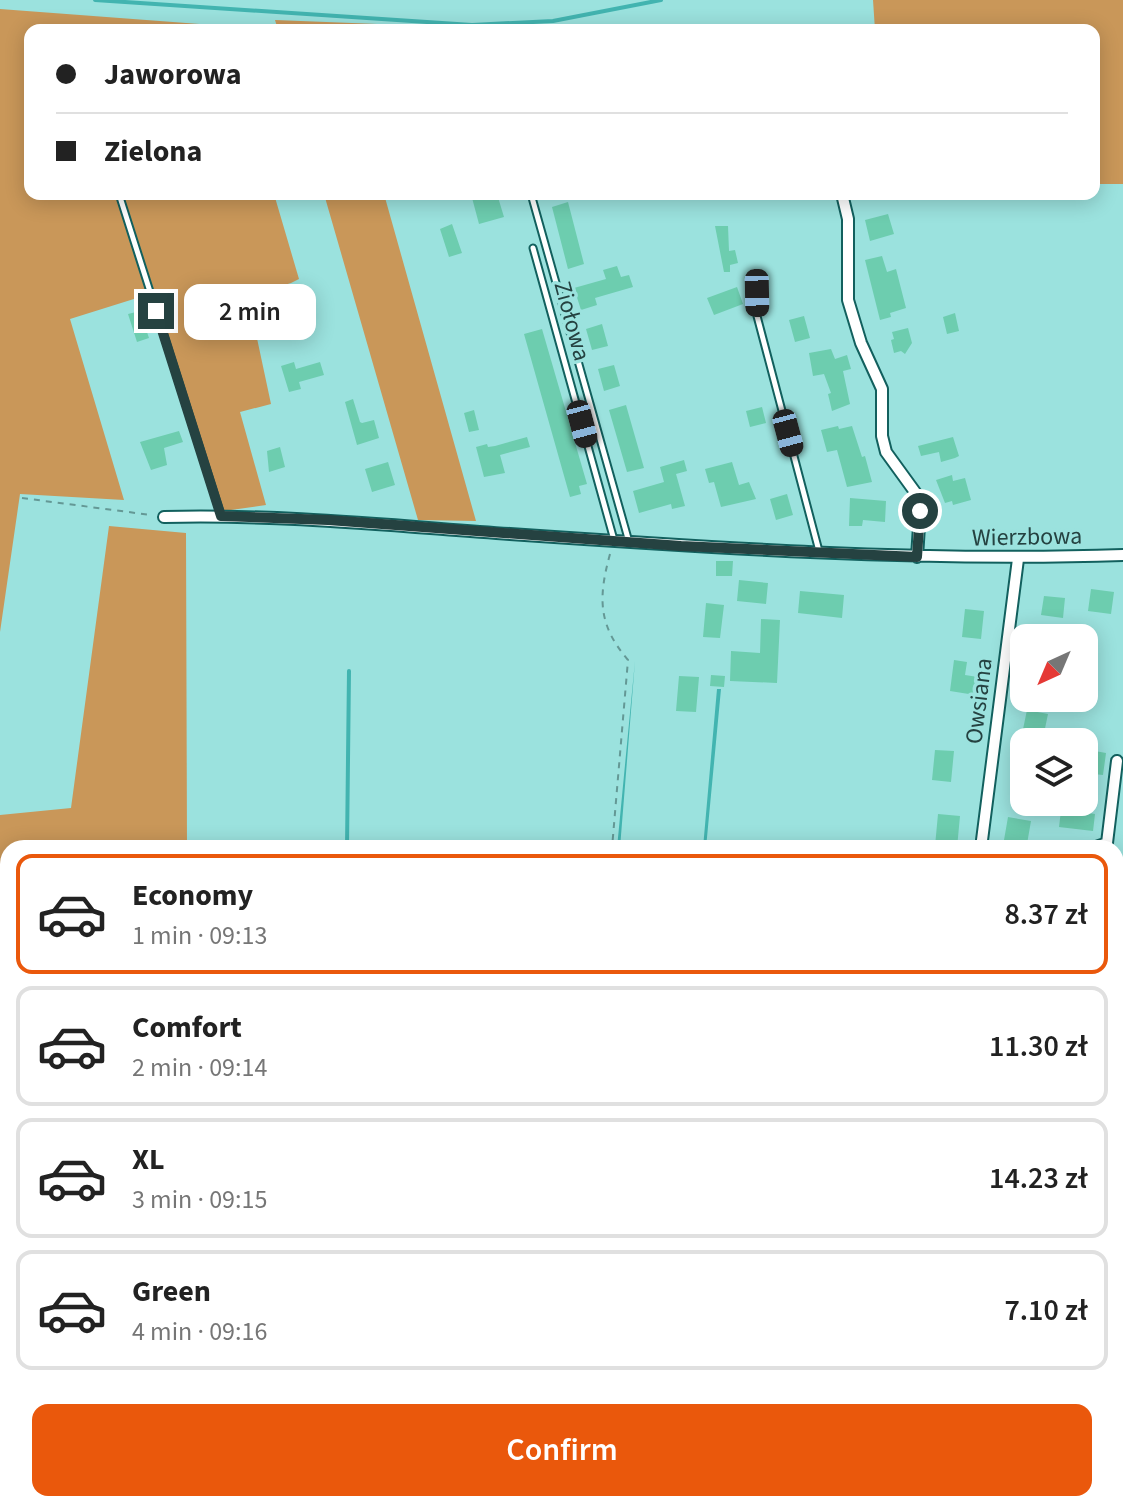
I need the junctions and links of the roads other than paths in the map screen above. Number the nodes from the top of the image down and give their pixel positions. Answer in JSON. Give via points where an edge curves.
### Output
{"nodes":[{"id":1,"x":121,"y":200,"type":"edge"},
{"id":2,"x":533,"y":200,"type":"edge"},
{"id":3,"x":843,"y":200,"type":"edge"},
{"id":4,"x":533,"y":248,"type":"dead end"},
{"id":5,"x":755,"y":283,"type":"dead end"},
{"id":6,"x":221,"y":516,"type":"junction"},
{"id":7,"x":164,"y":517,"type":"road end"},
{"id":8,"x":614,"y":541,"type":"junction"},
{"id":9,"x":629,"y":542,"type":"junction"},
{"id":10,"x":819,"y":551,"type":"junction"},
{"id":11,"x":1123,"y":555,"type":"edge"},
{"id":12,"x":917,"y":557,"type":"junction"},
{"id":13,"x":1018,"y":559,"type":"junction"},
{"id":14,"x":1117,"y":761,"type":"dead end"},
{"id":15,"x":982,"y":840,"type":"edge"},
{"id":16,"x":1107,"y":840,"type":"edge"}],
"edges":[{"from":1,"to":6,"type":"lane"},
{"from":2,"to":9,"type":"lane"},
{"from":3,"to":12,"type":"street","via":[[848,300],[882,389],[886,452],[915,492],[920,511]]},
{"from":4,"to":8,"type":"lane","name":"Ziołowa"},
{"from":5,"to":10,"type":"lane","via":[[757,316]]},
{"from":6,"to":7,"type":"street","name":"Wierzbowa"},
{"from":6,"to":8,"type":"street","name":"Wierzbowa"},
{"from":8,"to":9,"type":"street","name":"Wierzbowa"},
{"from":9,"to":10,"type":"street","name":"Wierzbowa"},
{"from":10,"to":12,"type":"street","name":"Wierzbowa"},
{"from":11,"to":13,"type":"street","name":"Wierzbowa"},
{"from":12,"to":13,"type":"street","name":"Wierzbowa"},
{"from":13,"to":15,"type":"street","name":"Owsiana"},
{"from":14,"to":16,"type":"street"}]}
